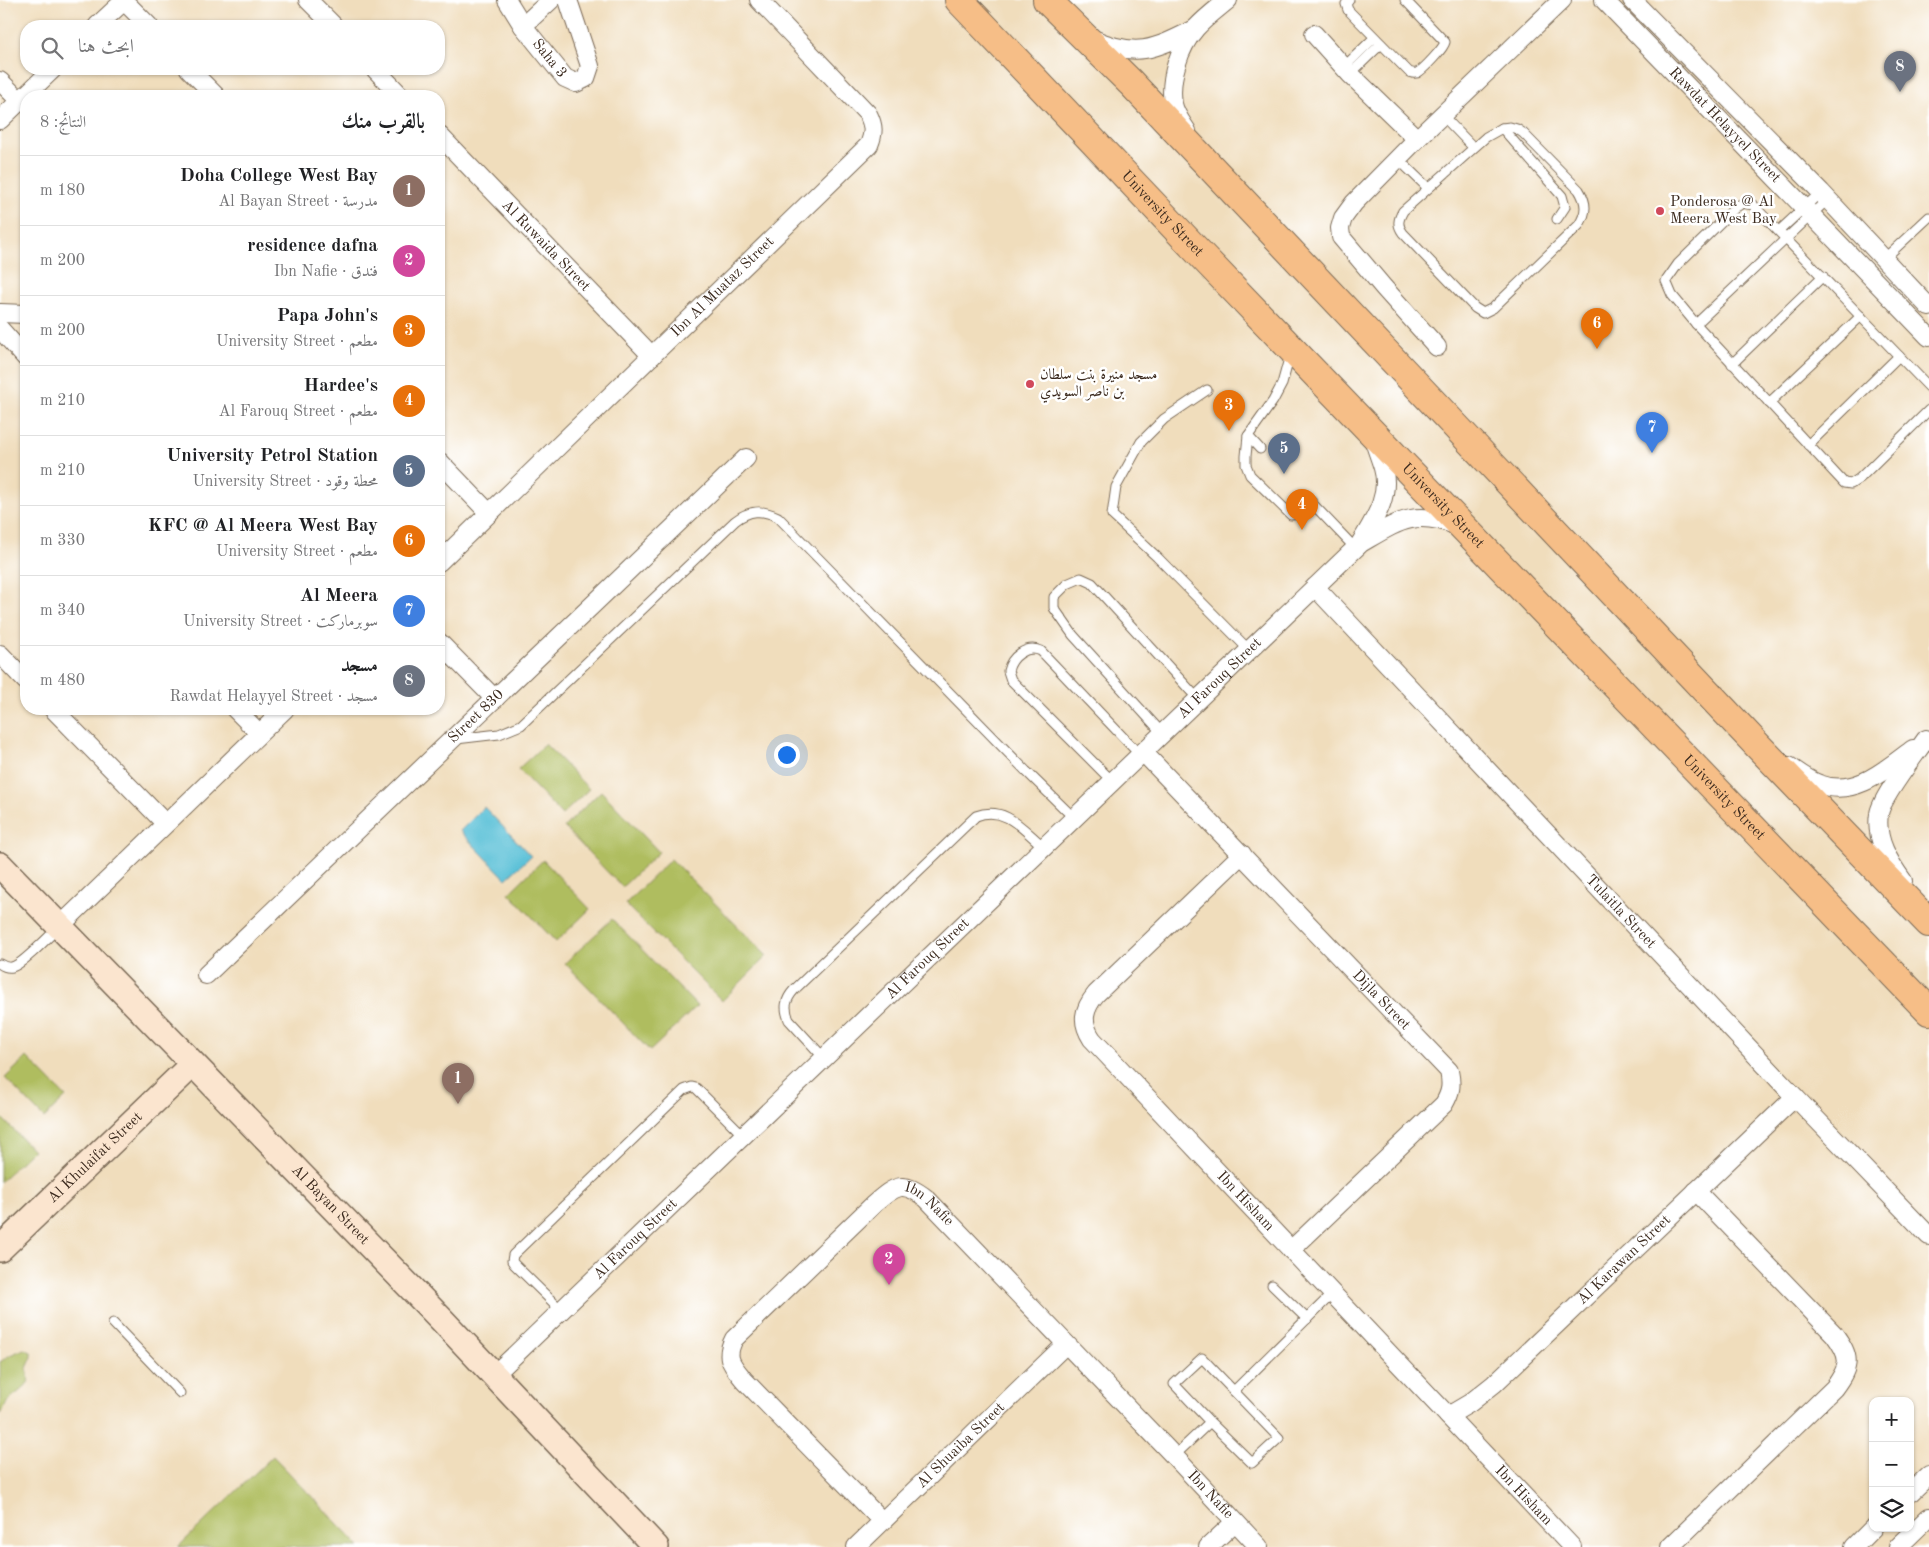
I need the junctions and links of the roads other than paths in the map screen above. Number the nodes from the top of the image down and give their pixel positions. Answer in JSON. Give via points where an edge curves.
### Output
{"nodes":[{"id":1,"x":124,"y":0,"type":"edge"},
{"id":2,"x":308,"y":0,"type":"edge"},
{"id":3,"x":507,"y":0,"type":"edge"},
{"id":4,"x":550,"y":0,"type":"edge"},
{"id":5,"x":568,"y":0,"type":"edge"},
{"id":6,"x":759,"y":0,"type":"edge"},
{"id":7,"x":959,"y":0,"type":"edge"},
{"id":8,"x":1228,"y":0,"type":"edge"},
{"id":9,"x":1349,"y":0,"type":"edge"},
{"id":10,"x":1405,"y":0,"type":"edge"},
{"id":11,"x":1562,"y":0,"type":"edge"},
{"id":12,"x":1632,"y":0,"type":"edge"},
{"id":13,"x":1613,"y":3,"type":"edge"},
{"id":14,"x":1052,"y":5,"type":"edge"},
{"id":15,"x":104,"y":20,"type":"edge"},
{"id":16,"x":143,"y":20,"type":"edge"},
{"id":17,"x":328,"y":20,"type":"edge"},
{"id":18,"x":523,"y":26,"type":"junction"},
{"id":19,"x":1196,"y":28,"type":"junction"},
{"id":20,"x":1314,"y":34,"type":"dead end"},
{"id":21,"x":1377,"y":41,"type":"junction"},
{"id":22,"x":1347,"y":70,"type":"junction"},
{"id":23,"x":47,"y":75,"type":"edge"},
{"id":24,"x":195,"y":75,"type":"edge"},
{"id":25,"x":381,"y":75,"type":"edge"},
{"id":26,"x":0,"y":81,"type":"edge"},
{"id":27,"x":31,"y":90,"type":"edge"},
{"id":28,"x":210,"y":90,"type":"edge"},
{"id":29,"x":396,"y":90,"type":"edge"},
{"id":30,"x":20,"y":101,"type":"joint"},
{"id":31,"x":1442,"y":114,"type":"junction"},
{"id":32,"x":0,"y":120,"type":"edge"},
{"id":33,"x":1502,"y":128,"type":"junction"},
{"id":34,"x":1417,"y":139,"type":"junction"},
{"id":35,"x":445,"y":141,"type":"edge"},
{"id":36,"x":1473,"y":147,"type":"junction"},
{"id":37,"x":1397,"y":158,"type":"junction"},
{"id":38,"x":1208,"y":166,"type":"junction"},
{"id":39,"x":1428,"y":188,"type":"junction"},
{"id":40,"x":1825,"y":195,"type":"junction"},
{"id":41,"x":1807,"y":212,"type":"junction"},
{"id":42,"x":1929,"y":217,"type":"edge"},
{"id":43,"x":1557,"y":219,"type":"dead end"},
{"id":44,"x":1782,"y":235,"type":"junction"},
{"id":45,"x":1885,"y":258,"type":"junction"},
{"id":46,"x":1822,"y":276,"type":"junction"},
{"id":47,"x":1929,"y":306,"type":"edge"},
{"id":48,"x":0,"y":313,"type":"edge"},
{"id":49,"x":20,"y":314,"type":"edge"},
{"id":50,"x":1861,"y":316,"type":"junction"},
{"id":51,"x":1696,"y":324,"type":"junction"},
{"id":52,"x":0,"y":328,"type":"edge"},
{"id":53,"x":1929,"y":337,"type":"edge"},
{"id":54,"x":1437,"y":347,"type":"dead end"},
{"id":55,"x":1292,"y":348,"type":"junction"},
{"id":56,"x":20,"y":351,"type":"edge"},
{"id":57,"x":652,"y":356,"type":"junction"},
{"id":58,"x":1899,"y":356,"type":"junction"},
{"id":59,"x":1732,"y":364,"type":"junction"},
{"id":60,"x":1929,"y":387,"type":"edge"},
{"id":61,"x":1207,"y":390,"type":"dead end"},
{"id":62,"x":1769,"y":403,"type":"junction"},
{"id":63,"x":1929,"y":410,"type":"edge"},
{"id":64,"x":1370,"y":428,"type":"junction"},
{"id":65,"x":1248,"y":436,"type":"junction"},
{"id":66,"x":1808,"y":445,"type":"junction"},
{"id":67,"x":1260,"y":449,"type":"dead end"},
{"id":68,"x":746,"y":458,"type":"dead end"},
{"id":69,"x":445,"y":467,"type":"edge"},
{"id":70,"x":489,"y":513,"type":"junction"},
{"id":71,"x":1465,"y":528,"type":"junction"},
{"id":72,"x":1358,"y":545,"type":"junction"},
{"id":73,"x":445,"y":556,"type":"edge"},
{"id":74,"x":1314,"y":587,"type":"junction"},
{"id":75,"x":445,"y":648,"type":"edge"},
{"id":76,"x":1249,"y":650,"type":"junction"},
{"id":77,"x":0,"y":654,"type":"edge"},
{"id":78,"x":20,"y":675,"type":"edge"},
{"id":79,"x":495,"y":699,"type":"junction"},
{"id":80,"x":1198,"y":699,"type":"junction"},
{"id":81,"x":59,"y":715,"type":"edge"},
{"id":82,"x":242,"y":715,"type":"edge"},
{"id":83,"x":278,"y":715,"type":"edge"},
{"id":84,"x":259,"y":733,"type":"junction"},
{"id":85,"x":1162,"y":733,"type":"junction"},
{"id":86,"x":1927,"y":737,"type":"edge"},
{"id":87,"x":453,"y":739,"type":"junction"},
{"id":88,"x":1760,"y":747,"type":"junction"},
{"id":89,"x":1141,"y":754,"type":"junction"},
{"id":90,"x":1112,"y":781,"type":"junction"},
{"id":91,"x":1074,"y":818,"type":"junction"},
{"id":92,"x":165,"y":823,"type":"junction"},
{"id":93,"x":1044,"y":847,"type":"junction"},
{"id":94,"x":1242,"y":854,"type":"junction"},
{"id":95,"x":0,"y":865,"type":"edge"},
{"id":96,"x":1929,"y":918,"type":"edge"},
{"id":97,"x":1929,"y":923,"type":"edge"},
{"id":98,"x":59,"y":926,"type":"junction"},
{"id":99,"x":0,"y":964,"type":"edge"},
{"id":100,"x":206,"y":976,"type":"dead end"},
{"id":101,"x":1929,"y":1011,"type":"edge"},
{"id":102,"x":824,"y":1058,"type":"junction"},
{"id":103,"x":192,"y":1065,"type":"junction"},
{"id":104,"x":1795,"y":1097,"type":"junction"},
{"id":105,"x":744,"y":1136,"type":"junction"},
{"id":106,"x":1696,"y":1191,"type":"junction"},
{"id":107,"x":1929,"y":1236,"type":"edge"},
{"id":108,"x":0,"y":1249,"type":"edge"},
{"id":109,"x":1291,"y":1250,"type":"junction"},
{"id":110,"x":1272,"y":1285,"type":"dead end"},
{"id":111,"x":1332,"y":1293,"type":"junction"},
{"id":112,"x":561,"y":1310,"type":"junction"},
{"id":113,"x":1307,"y":1319,"type":"junction"},
{"id":114,"x":113,"y":1323,"type":"dead end"},
{"id":115,"x":1066,"y":1344,"type":"junction"},
{"id":116,"x":494,"y":1375,"type":"junction"},
{"id":117,"x":1234,"y":1391,"type":"junction"},
{"id":118,"x":180,"y":1393,"type":"dead end"},
{"id":119,"x":1448,"y":1416,"type":"junction"},
{"id":120,"x":1210,"y":1422,"type":"junction"},
{"id":121,"x":1174,"y":1456,"type":"junction"},
{"id":122,"x":1929,"y":1475,"type":"edge"},
{"id":123,"x":1914,"y":1489,"type":"edge"},
{"id":124,"x":1929,"y":1517,"type":"edge"},
{"id":125,"x":882,"y":1521,"type":"junction"},
{"id":126,"x":1235,"y":1522,"type":"junction"},
{"id":127,"x":1870,"y":1532,"type":"edge"},
{"id":128,"x":1906,"y":1540,"type":"edge"},
{"id":129,"x":656,"y":1547,"type":"edge"},
{"id":130,"x":856,"y":1547,"type":"edge"},
{"id":131,"x":1208,"y":1547,"type":"edge"},
{"id":132,"x":1259,"y":1547,"type":"edge"},
{"id":133,"x":1572,"y":1547,"type":"edge"},
{"id":134,"x":1670,"y":1547,"type":"edge"},
{"id":135,"x":1854,"y":1547,"type":"edge"}],
"edges":[{"from":1,"to":15,"type":"street"},
{"from":1,"to":16,"type":"street"},
{"from":2,"to":17,"type":"street"},
{"from":3,"to":18,"type":"street","name":"Saha 3"},
{"from":4,"to":18,"type":"street","name":"Saha 3"},
{"from":5,"to":18,"type":"street","name":"Saha 3","via":[[590,66],[582,81],[576,83],[565,78]]},
{"from":6,"to":57,"type":"street","name":"Ibn Al Muataz Street","via":[[868,114],[873,135],[863,152]]},
{"from":7,"to":55,"type":"main road","name":"University Street"},
{"from":8,"to":19,"type":"street"},
{"from":9,"to":21,"type":"lane","via":[[1346,4],[1348,10]]},
{"from":10,"to":21,"type":"lane","via":[[1444,41],[1445,46],[1413,73]]},
{"from":11,"to":31,"type":"street"},
{"from":12,"to":40,"type":"street","name":"Rawdat Helayyel Street"},
{"from":13,"to":41,"type":"street","name":"Rawdat Helayyel Street"},
{"from":14,"to":19,"type":"street","via":[[1090,38],[1128,50],[1161,46]]},
{"from":14,"to":38,"type":"main road"},
{"from":19,"to":38,"type":"street","via":[[1184,44],[1176,67],[1173,105]]},
{"from":20,"to":22,"type":"street"},
{"from":21,"to":22,"type":"lane"},
{"from":22,"to":34,"type":"street"},
{"from":23,"to":27,"type":"street"},
{"from":24,"to":28,"type":"street"},
{"from":25,"to":29,"type":"street"},
{"from":26,"to":30,"type":"street"},
{"from":30,"to":32,"type":"street"},
{"from":31,"to":34,"type":"street"},
{"from":31,"to":36,"type":"lane"},
{"from":33,"to":36,"type":"lane"},
{"from":33,"to":39,"type":"lane","via":[[1517,129],[1523,133],[1579,190],[1586,208],[1579,225],[1488,312],[1475,308],[1398,227],[1403,211]]},
{"from":33,"to":43,"type":"lane","via":[[1562,196],[1565,207]]},
{"from":34,"to":37,"type":"street"},
{"from":35,"to":57,"type":"street","name":"Al Ruwaida Street"},
{"from":36,"to":39,"type":"lane"},
{"from":37,"to":39,"type":"lane"},
{"from":37,"to":54,"type":"street","via":[[1354,203],[1340,228],[1341,237]]},
{"from":38,"to":88,"type":"main road"},
{"from":40,"to":41,"type":"lane"},
{"from":40,"to":45,"type":"street","name":"Rawdat Helayyel Street"},
{"from":41,"to":44,"type":"lane"},
{"from":41,"to":53,"type":"street","name":"Rawdat Helayyel Street"},
{"from":42,"to":45,"type":"lane"},
{"from":44,"to":46,"type":"lane"},
{"from":44,"to":51,"type":"lane"},
{"from":44,"to":51,"type":"lane","via":[[1753,205],[1743,203],[1678,264],[1666,281],[1668,288]]},
{"from":45,"to":47,"type":"street","name":"Rawdat Helayyel Street"},
{"from":46,"to":50,"type":"lane"},
{"from":46,"to":59,"type":"lane"},
{"from":48,"to":49,"type":"street"},
{"from":50,"to":58,"type":"lane"},
{"from":50,"to":62,"type":"lane"},
{"from":51,"to":59,"type":"lane"},
{"from":52,"to":56,"type":"street"},
{"from":55,"to":64,"type":"main road","name":"University Street"},
{"from":55,"to":65,"type":"lane","via":[[1282,384]]},
{"from":57,"to":70,"type":"street","name":"Ibn Al Muataz Street"},
{"from":58,"to":60,"type":"lane"},
{"from":58,"to":66,"type":"lane"},
{"from":59,"to":62,"type":"lane"},
{"from":61,"to":76,"type":"lane","via":[[1164,419],[1141,442],[1116,487],[1112,515]]},
{"from":62,"to":66,"type":"lane"},
{"from":63,"to":66,"type":"lane","via":[[1851,484],[1844,483]]},
{"from":64,"to":71,"type":"main road","name":"University Street"},
{"from":64,"to":72,"type":"street","name":"Al Farouq Street","via":[[1385,484],[1378,513]]},
{"from":65,"to":67,"type":"lane"},
{"from":65,"to":72,"type":"lane","via":[[1246,456],[1250,475],[1291,515],[1298,514],[1310,500]]},
{"from":68,"to":79,"type":"street","name":"Street 830"},
{"from":69,"to":70,"type":"street"},
{"from":70,"to":73,"type":"street","name":"Ibn Al Muataz Street"},
{"from":71,"to":72,"type":"street","name":"Al Farouq Street","via":[[1442,520],[1417,517],[1397,522]]},
{"from":71,"to":101,"type":"main road","name":"University Street"},
{"from":72,"to":74,"type":"street","name":"Al Farouq Street"},
{"from":74,"to":76,"type":"street","name":"Al Farouq Street"},
{"from":74,"to":104,"type":"street","name":"Tulaitla Street"},
{"from":75,"to":79,"type":"street"},
{"from":76,"to":80,"type":"street","name":"Al Farouq Street"},
{"from":77,"to":78,"type":"street"},
{"from":79,"to":87,"type":"street","name":"Street 830"},
{"from":80,"to":85,"type":"street","name":"Al Farouq Street"},
{"from":80,"to":85,"type":"lane","via":[[1092,583],[1081,578],[1067,584],[1054,597],[1054,608],[1073,635]]},
{"from":81,"to":92,"type":"street"},
{"from":82,"to":84,"type":"street"},
{"from":83,"to":84,"type":"street"},
{"from":84,"to":92,"type":"street"},
{"from":85,"to":89,"type":"street","name":"Al Farouq Street"},
{"from":86,"to":88,"type":"street","via":[[1874,778],[1837,788],[1817,784]]},
{"from":86,"to":96,"type":"street","via":[[1885,800],[1879,812],[1878,827],[1888,861]]},
{"from":87,"to":91,"type":"lane","via":[[499,734],[521,725],[735,521],[742,515],[761,511],[778,517]]},
{"from":87,"to":100,"type":"street","name":"Street 830"},
{"from":88,"to":97,"type":"main road"},
{"from":89,"to":90,"type":"street","name":"Al Farouq Street"},
{"from":89,"to":90,"type":"lane","via":[[1041,651],[1028,649],[1011,663],[1008,671],[1011,680]]},
{"from":89,"to":94,"type":"street","name":"Dijla Street"},
{"from":90,"to":91,"type":"street","name":"Al Farouq Street"},
{"from":91,"to":93,"type":"street","name":"Al Farouq Street"},
{"from":92,"to":98,"type":"street"},
{"from":93,"to":102,"type":"street","name":"Al Farouq Street"},
{"from":93,"to":102,"type":"lane","via":[[1006,816],[991,812],[976,816],[794,990],[786,1004],[789,1020]]},
{"from":94,"to":109,"type":"street","name":"Ibn Hisham","via":[[1096,994],[1089,1003],[1084,1022],[1092,1039]]},
{"from":94,"to":109,"type":"street","name":"Dijla Street","via":[[1442,1062],[1452,1083],[1444,1104]]},
{"from":95,"to":98,"type":"street","name":"Al Bayan Street"},
{"from":98,"to":99,"type":"lane","via":[[21,963],[12,967]]},
{"from":98,"to":103,"type":"street","name":"Al Bayan Street"},
{"from":102,"to":105,"type":"street","name":"Al Farouq Street"},
{"from":103,"to":108,"type":"street","name":"Al Khulaifat Street"},
{"from":103,"to":116,"type":"street","name":"Al Bayan Street"},
{"from":104,"to":106,"type":"street","name":"Al Karawan Street"},
{"from":104,"to":107,"type":"street","name":"Tulaitla Street"},
{"from":105,"to":112,"type":"street","name":"Al Farouq Street"},
{"from":105,"to":112,"type":"lane","via":[[696,1088],[688,1088],[677,1097],[513,1255],[514,1264]]},
{"from":106,"to":119,"type":"street","name":"Al Karawan Street","via":[[1494,1384]]},
{"from":106,"to":134,"type":"street","via":[[1834,1334],[1844,1348],[1848,1362],[1845,1373],[1834,1388]]},
{"from":109,"to":111,"type":"street","name":"Ibn Hisham"},
{"from":110,"to":113,"type":"lane"},
{"from":111,"to":113,"type":"lane"},
{"from":111,"to":119,"type":"street","name":"Ibn Hisham"},
{"from":112,"to":116,"type":"street","name":"Al Farouq Street"},
{"from":113,"to":117,"type":"lane"},
{"from":114,"to":118,"type":"lane"},
{"from":115,"to":121,"type":"street","name":"Ibn Nafie"},
{"from":115,"to":125,"type":"street","name":"Al Shuaiba Street"},
{"from":115,"to":125,"type":"street","name":"Ibn Nafie","via":[[916,1190],[900,1186],[894,1188],[867,1211],[734,1339],[729,1350],[734,1368],[744,1380]]},
{"from":116,"to":129,"type":"street","name":"Al Bayan Street"},
{"from":117,"to":120,"type":"lane","via":[[1202,1358],[1175,1382]]},
{"from":117,"to":120,"type":"lane","via":[[1278,1436],[1278,1440],[1252,1464]]},
{"from":119,"to":133,"type":"street","name":"Ibn Hisham"},
{"from":120,"to":121,"type":"lane"},
{"from":121,"to":126,"type":"street","name":"Ibn Nafie"},
{"from":122,"to":123,"type":"street"},
{"from":124,"to":128,"type":"street"},
{"from":125,"to":130,"type":"street","name":"Al Shuaiba Street"},
{"from":126,"to":131,"type":"street"},
{"from":126,"to":132,"type":"street","name":"Ibn Nafie"},
{"from":127,"to":135,"type":"street"}]}
